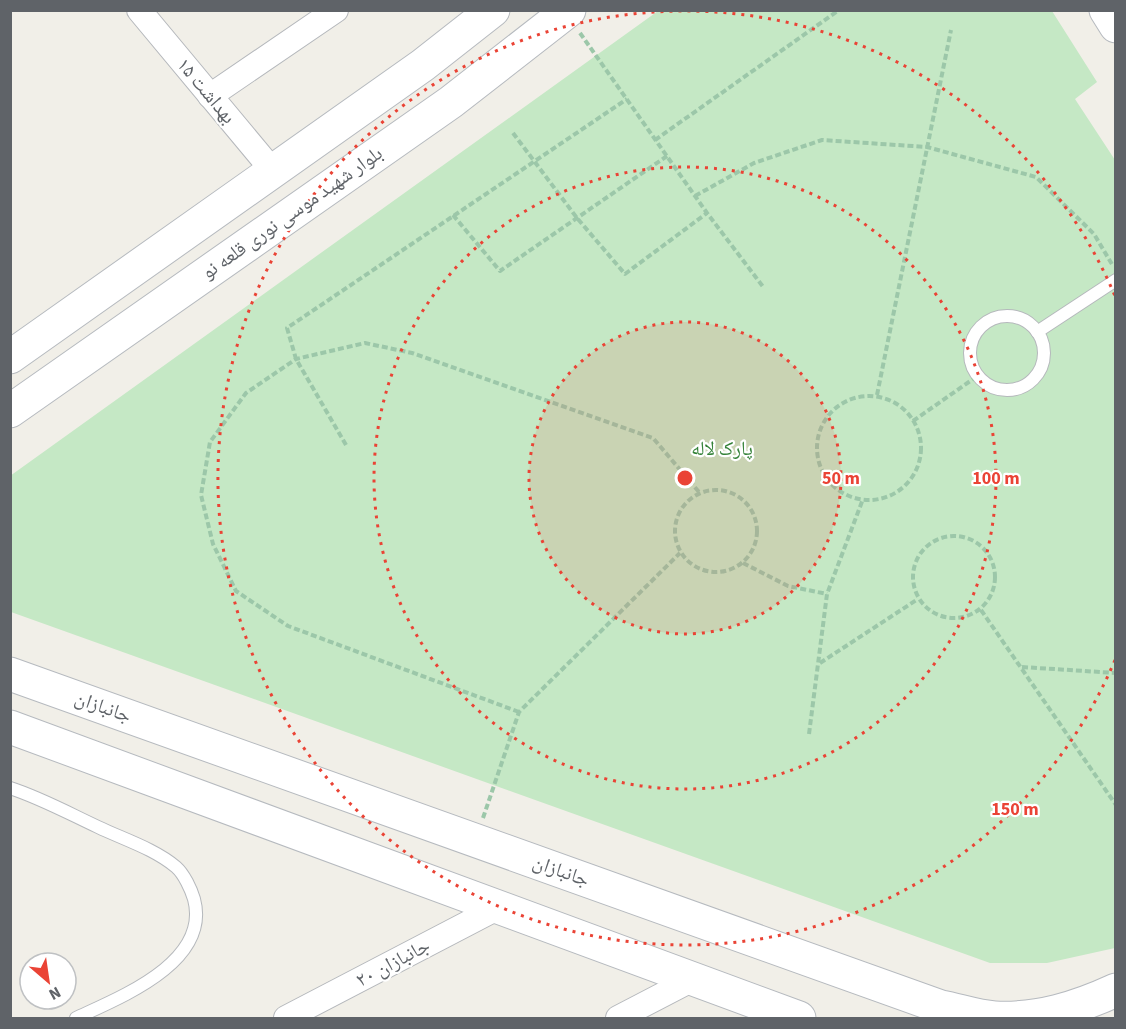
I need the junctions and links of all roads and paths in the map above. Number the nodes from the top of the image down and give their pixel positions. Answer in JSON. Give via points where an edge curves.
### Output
{"nodes":[{"id":1,"x":139,"y":10,"type":"edge"},
{"id":2,"x":336,"y":10,"type":"edge"},
{"id":3,"x":493,"y":10,"type":"edge"},
{"id":4,"x":839,"y":10,"type":"edge"},
{"id":5,"x":1106,"y":10,"type":"edge"},
{"id":6,"x":568,"y":11,"type":"edge"},
{"id":7,"x":1116,"y":26,"type":"edge"},
{"id":8,"x":951,"y":30,"type":"dead end"},
{"id":9,"x":423,"y":65,"type":"junction"},
{"id":10,"x":210,"y":96,"type":"junction"},
{"id":11,"x":627,"y":99,"type":"junction"},
{"id":12,"x":451,"y":102,"type":"junction"},
{"id":13,"x":513,"y":133,"type":"dead end"},
{"id":14,"x":655,"y":140,"type":"junction"},
{"id":15,"x":927,"y":147,"type":"junction"},
{"id":16,"x":667,"y":156,"type":"junction"},
{"id":17,"x":535,"y":162,"type":"junction"},
{"id":18,"x":273,"y":171,"type":"junction"},
{"id":19,"x":694,"y":196,"type":"junction"},
{"id":20,"x":706,"y":213,"type":"junction"},
{"id":21,"x":453,"y":215,"type":"junction"},
{"id":22,"x":577,"y":218,"type":"junction"},
{"id":23,"x":1116,"y":270,"type":"edge"},
{"id":24,"x":1116,"y":279,"type":"edge"},
{"id":25,"x":764,"y":288,"type":"dead end"},
{"id":26,"x":1037,"y":332,"type":"junction"},
{"id":27,"x":10,"y":357,"type":"edge"},
{"id":28,"x":296,"y":359,"type":"junction"},
{"id":29,"x":976,"y":377,"type":"junction"},
{"id":30,"x":878,"y":395,"type":"junction"},
{"id":31,"x":10,"y":411,"type":"edge"},
{"id":32,"x":913,"y":421,"type":"junction"},
{"id":33,"x":346,"y":445,"type":"dead end"},
{"id":34,"x":699,"y":492,"type":"junction"},
{"id":35,"x":863,"y":499,"type":"junction"},
{"id":36,"x":680,"y":553,"type":"junction"},
{"id":37,"x":743,"y":563,"type":"junction"},
{"id":38,"x":826,"y":594,"type":"junction"},
{"id":39,"x":918,"y":599,"type":"junction"},
{"id":40,"x":981,"y":609,"type":"junction"},
{"id":41,"x":819,"y":664,"type":"junction"},
{"id":42,"x":1021,"y":667,"type":"junction"},
{"id":43,"x":1116,"y":673,"type":"edge"},
{"id":44,"x":10,"y":674,"type":"edge"},
{"id":45,"x":519,"y":712,"type":"junction"},
{"id":46,"x":10,"y":726,"type":"edge"},
{"id":47,"x":810,"y":734,"type":"dead end"},
{"id":48,"x":10,"y":788,"type":"edge"},
{"id":49,"x":1116,"y":805,"type":"edge"},
{"id":50,"x":476,"y":840,"type":"junction"},
{"id":51,"x":500,"y":907,"type":"junction"},
{"id":52,"x":693,"y":979,"type":"junction"},
{"id":53,"x":1116,"y":990,"type":"edge"},
{"id":54,"x":76,"y":1018,"type":"edge"},
{"id":55,"x":286,"y":1018,"type":"edge"},
{"id":56,"x":618,"y":1018,"type":"edge"},
{"id":57,"x":799,"y":1018,"type":"edge"}],
"edges":[{"from":1,"to":10,"type":"street","name":"بهداشت ۱۵"},
{"from":2,"to":10,"type":"street"},
{"from":3,"to":9,"type":"main road"},
{"from":4,"to":14,"type":"path"},
{"from":5,"to":7,"type":"main road"},
{"from":6,"to":11,"type":"path"},
{"from":6,"to":12,"type":"main road","name":"بلوار شهید موسی نوری قلعه نو"},
{"from":8,"to":15,"type":"path"},
{"from":9,"to":12,"type":"main road"},
{"from":9,"to":18,"type":"main road"},
{"from":10,"to":18,"type":"street","name":"بهداشت ۱۵"},
{"from":11,"to":14,"type":"path"},
{"from":11,"to":17,"type":"path"},
{"from":12,"to":31,"type":"main road","name":"بلوار شهید موسی نوری قلعه نو"},
{"from":13,"to":17,"type":"path"},
{"from":14,"to":16,"type":"path"},
{"from":15,"to":19,"type":"path","via":[[822,140],[754,163]]},
{"from":15,"to":23,"type":"path","via":[[1036,177],[1094,234]]},
{"from":15,"to":30,"type":"path"},
{"from":16,"to":19,"type":"path"},
{"from":16,"to":22,"type":"path"},
{"from":17,"to":21,"type":"path"},
{"from":17,"to":22,"type":"path"},
{"from":18,"to":27,"type":"main road"},
{"from":19,"to":20,"type":"path"},
{"from":20,"to":22,"type":"path","via":[[625,274]]},
{"from":20,"to":25,"type":"path"},
{"from":21,"to":22,"type":"path","via":[[500,271]]},
{"from":21,"to":28,"type":"path","via":[[287,328]]},
{"from":24,"to":26,"type":"lane"},
{"from":26,"to":29,"type":"lane","via":[[1044,341],[1043,368],[1025,387],[999,391]]},
{"from":26,"to":29,"type":"lane","via":[[1028,321],[1002,315],[978,328],[968,352]]},
{"from":28,"to":33,"type":"path"},
{"from":28,"to":34,"type":"path","via":[[365,343],[412,353],[653,438]]},
{"from":28,"to":45,"type":"path","via":[[246,393],[210,442],[201,495],[213,544],[236,591],[288,626]]},
{"from":29,"to":32,"type":"path"},
{"from":30,"to":32,"type":"path","via":[[905,408]]},
{"from":30,"to":35,"type":"path","via":[[847,399],[824,418],[815,447],[823,476],[845,496]]},
{"from":32,"to":35,"type":"path","via":[[921,434],[920,464],[903,489],[875,501]]},
{"from":34,"to":36,"type":"path","via":[[681,507],[674,530]]},
{"from":34,"to":37,"type":"path","via":[[723,489],[744,499],[751,509],[757,520],[757,543]]},
{"from":35,"to":38,"type":"path"},
{"from":36,"to":37,"type":"path","via":[[698,569],[721,573]]},
{"from":36,"to":45,"type":"path"},
{"from":37,"to":38,"type":"path","via":[[788,586]]},
{"from":38,"to":41,"type":"path"},
{"from":39,"to":40,"type":"path","via":[[936,615],[959,619]]},
{"from":39,"to":40,"type":"path","via":[[912,576],[919,554],[938,538],[961,535],[983,546],[995,566],[995,590]]},
{"from":39,"to":41,"type":"path"},
{"from":40,"to":42,"type":"path"},
{"from":41,"to":47,"type":"path"},
{"from":42,"to":43,"type":"path"},
{"from":42,"to":49,"type":"path"},
{"from":44,"to":50,"type":"main road","name":"جانبازان"},
{"from":45,"to":50,"type":"path"},
{"from":46,"to":51,"type":"main road"},
{"from":48,"to":54,"type":"lane","via":[[149,851],[177,868],[192,891],[197,912],[195,932],[173,962],[135,990]]},
{"from":50,"to":53,"type":"main road","name":"جانبازان","via":[[941,1007],[994,1018],[1038,1016],[1082,1006]]},
{"from":51,"to":52,"type":"main road"},
{"from":51,"to":55,"type":"street","name":"جانبازان ۲۰"},
{"from":52,"to":56,"type":"street"},
{"from":52,"to":57,"type":"main road"}]}
